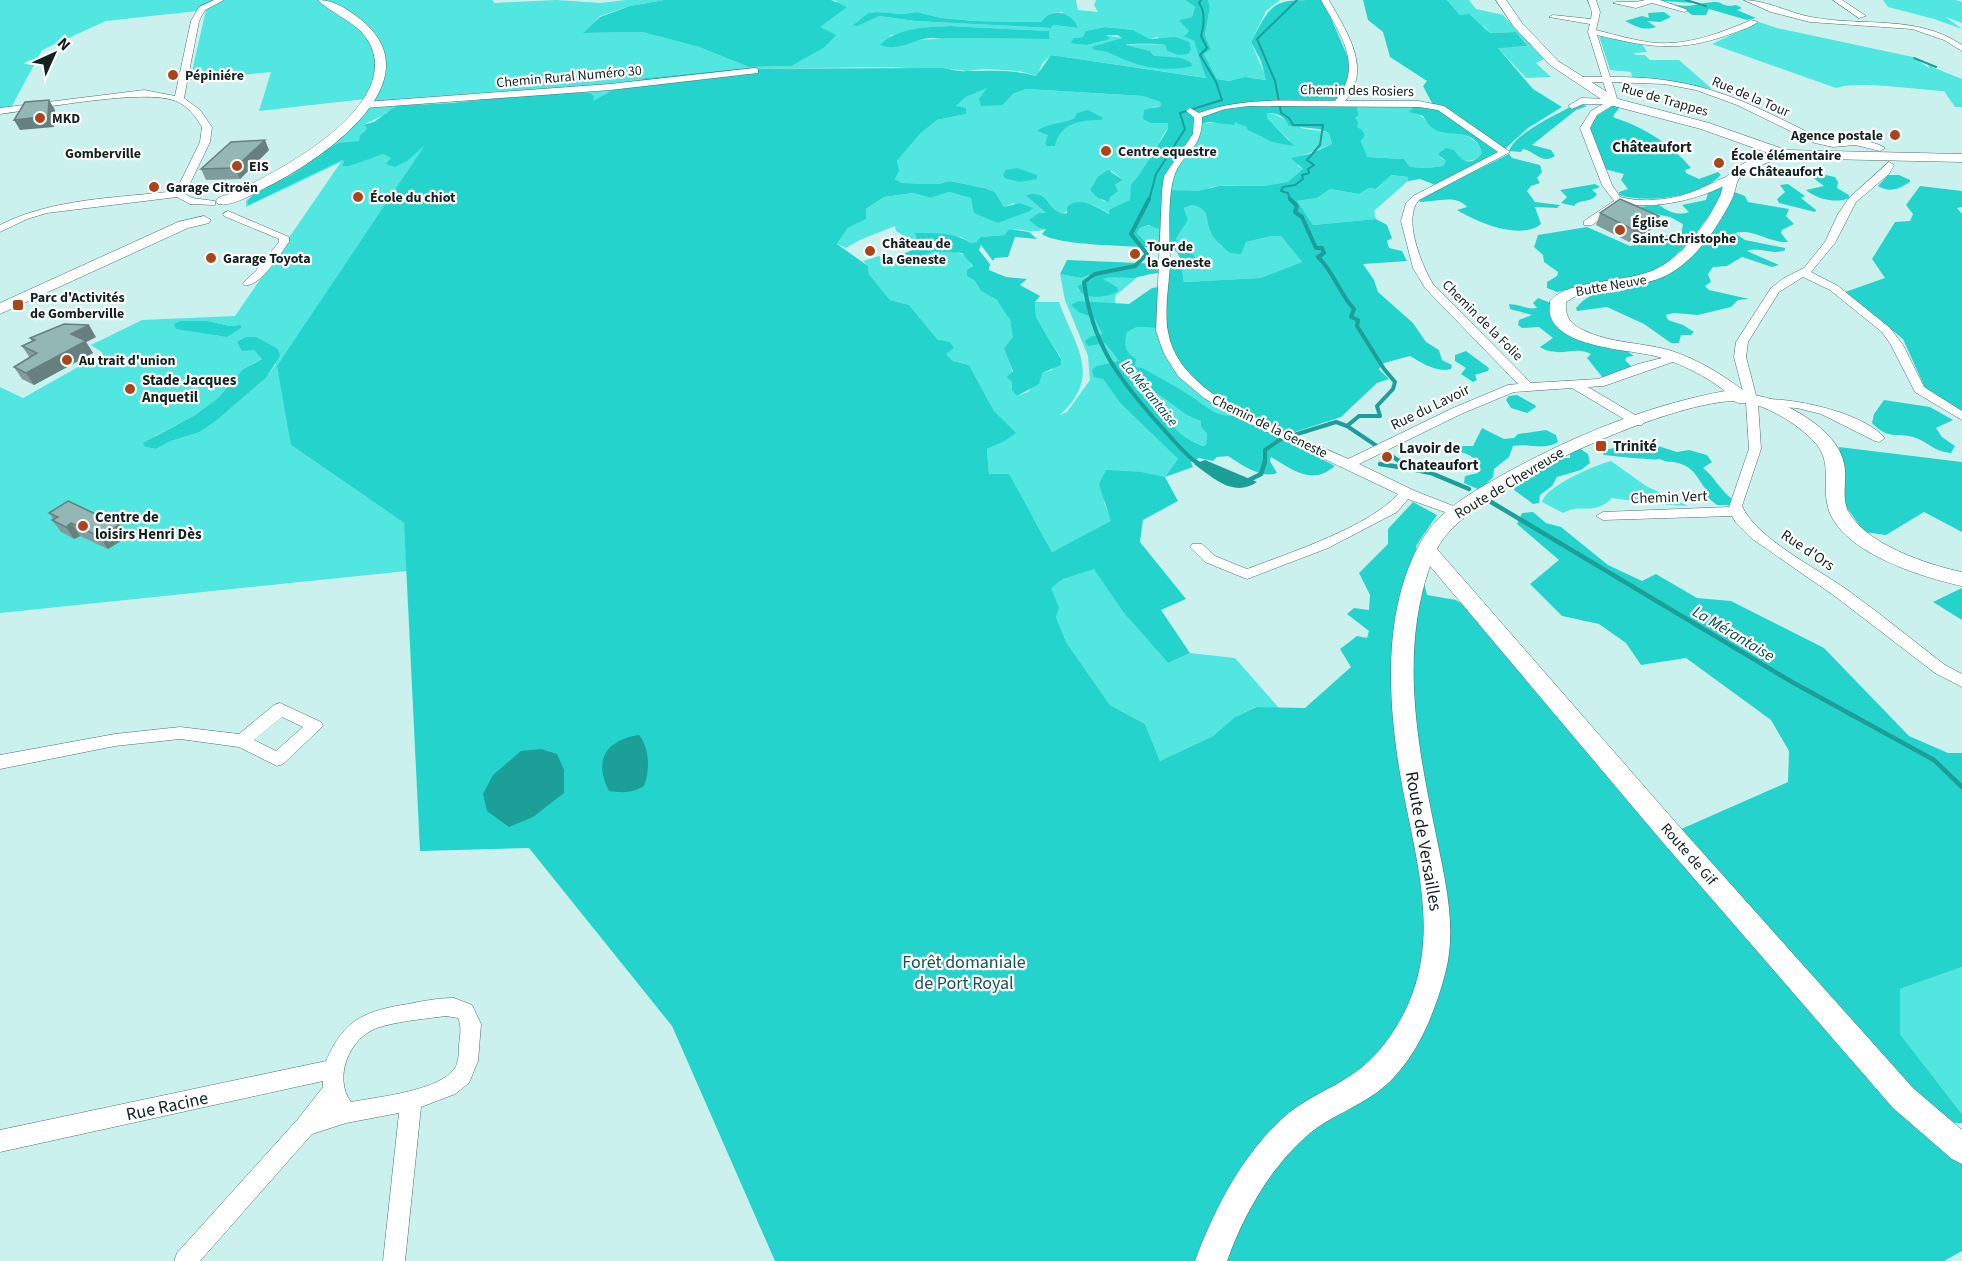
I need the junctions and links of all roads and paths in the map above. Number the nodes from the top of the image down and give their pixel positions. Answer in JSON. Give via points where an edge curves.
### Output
{"nodes":[{"id":1,"x":220,"y":0,"type":"edge"},
{"id":2,"x":323,"y":0,"type":"edge"},
{"id":3,"x":1325,"y":0,"type":"edge"},
{"id":4,"x":1501,"y":0,"type":"edge"},
{"id":5,"x":1592,"y":0,"type":"edge"},
{"id":6,"x":1606,"y":0,"type":"edge"},
{"id":7,"x":1652,"y":0,"type":"edge"},
{"id":8,"x":1679,"y":0,"type":"edge"},
{"id":9,"x":1748,"y":0,"type":"edge"},
{"id":10,"x":1837,"y":0,"type":"edge"},
{"id":11,"x":1617,"y":3,"type":"junction"},
{"id":12,"x":1666,"y":5,"type":"junction"},
{"id":13,"x":1787,"y":6,"type":"dead end"},
{"id":14,"x":1684,"y":10,"type":"dead end"},
{"id":15,"x":1779,"y":10,"type":"junction"},
{"id":16,"x":1596,"y":12,"type":"junction"},
{"id":17,"x":1862,"y":15,"type":"dead end"},
{"id":18,"x":1552,"y":17,"type":"dead end"},
{"id":19,"x":1593,"y":22,"type":"junction"},
{"id":20,"x":1754,"y":22,"type":"dead end"},
{"id":21,"x":1592,"y":32,"type":"junction"},
{"id":22,"x":1962,"y":49,"type":"edge"},
{"id":23,"x":755,"y":71,"type":"dead end"},
{"id":24,"x":1606,"y":79,"type":"junction"},
{"id":25,"x":1579,"y":80,"type":"junction"},
{"id":26,"x":180,"y":95,"type":"junction"},
{"id":27,"x":1339,"y":102,"type":"junction"},
{"id":28,"x":1614,"y":102,"type":"junction"},
{"id":29,"x":365,"y":105,"type":"junction"},
{"id":30,"x":1572,"y":106,"type":"dead end"},
{"id":31,"x":0,"y":111,"type":"edge"},
{"id":32,"x":1194,"y":114,"type":"joint"},
{"id":33,"x":1880,"y":148,"type":"dead end"},
{"id":34,"x":1505,"y":152,"type":"joint"},
{"id":35,"x":1784,"y":154,"type":"junction"},
{"id":36,"x":1946,"y":158,"type":"junction"},
{"id":37,"x":1962,"y":158,"type":"edge"},
{"id":38,"x":1888,"y":165,"type":"dead end"},
{"id":39,"x":1962,"y":166,"type":"edge"},
{"id":40,"x":1732,"y":178,"type":"junction"},
{"id":41,"x":180,"y":194,"type":"junction"},
{"id":42,"x":1619,"y":200,"type":"junction"},
{"id":43,"x":224,"y":206,"type":"junction"},
{"id":44,"x":193,"y":214,"type":"junction"},
{"id":45,"x":0,"y":216,"type":"edge"},
{"id":46,"x":23,"y":217,"type":"junction"},
{"id":47,"x":1588,"y":223,"type":"dead end"},
{"id":48,"x":0,"y":229,"type":"edge"},
{"id":49,"x":1804,"y":273,"type":"junction"},
{"id":50,"x":248,"y":283,"type":"dead end"},
{"id":51,"x":0,"y":309,"type":"edge"},
{"id":52,"x":1678,"y":358,"type":"junction"},
{"id":53,"x":1575,"y":385,"type":"junction"},
{"id":54,"x":1527,"y":386,"type":"junction"},
{"id":55,"x":1752,"y":399,"type":"junction"},
{"id":56,"x":1962,"y":416,"type":"edge"},
{"id":57,"x":1638,"y":422,"type":"junction"},
{"id":58,"x":1879,"y":438,"type":"dead end"},
{"id":59,"x":1348,"y":464,"type":"junction"},
{"id":60,"x":1407,"y":492,"type":"junction"},
{"id":61,"x":1737,"y":511,"type":"junction"},
{"id":62,"x":1456,"y":512,"type":"junction"},
{"id":63,"x":1603,"y":516,"type":"dead end"},
{"id":64,"x":1197,"y":547,"type":"dead end"},
{"id":65,"x":1426,"y":549,"type":"junction"},
{"id":66,"x":1962,"y":579,"type":"edge"},
{"id":67,"x":1962,"y":681,"type":"edge"},
{"id":68,"x":1404,"y":730,"type":"joint"},
{"id":69,"x":242,"y":741,"type":"dead end"},
{"id":70,"x":0,"y":762,"type":"edge"},
{"id":71,"x":334,"y":1069,"type":"junction"},
{"id":72,"x":332,"y":1092,"type":"junction"},
{"id":73,"x":411,"y":1101,"type":"junction"},
{"id":74,"x":346,"y":1113,"type":"junction"},
{"id":75,"x":305,"y":1126,"type":"junction"},
{"id":76,"x":0,"y":1141,"type":"edge"},
{"id":77,"x":1962,"y":1149,"type":"edge"},
{"id":78,"x":185,"y":1261,"type":"edge"},
{"id":79,"x":394,"y":1261,"type":"edge"},
{"id":80,"x":1211,"y":1261,"type":"edge"}],
"edges":[{"from":1,"to":26,"type":"street","via":[[202,9],[195,21]]},
{"from":2,"to":29,"type":"main road","via":[[363,27],[379,52],[379,77]]},
{"from":3,"to":27,"type":"street","via":[[1354,65],[1351,87]]},
{"from":4,"to":25,"type":"main road","name":"Rue de Trappes","via":[[1537,46]]},
{"from":5,"to":16,"type":"street"},
{"from":6,"to":11,"type":"street"},
{"from":7,"to":11,"type":"street","via":[[1636,6]]},
{"from":7,"to":12,"type":"street"},
{"from":8,"to":12,"type":"street"},
{"from":9,"to":15,"type":"street"},
{"from":10,"to":17,"type":"street"},
{"from":11,"to":16,"type":"street"},
{"from":12,"to":14,"type":"street"},
{"from":13,"to":15,"type":"street"},
{"from":15,"to":22,"type":"street","via":[[1815,20],[1915,28]]},
{"from":16,"to":19,"type":"street"},
{"from":18,"to":19,"type":"street"},
{"from":19,"to":21,"type":"street"},
{"from":20,"to":21,"type":"street","via":[[1713,39],[1655,45]]},
{"from":21,"to":24,"type":"street"},
{"from":23,"to":29,"type":"street","name":"Chemin Rural Numéro 30","via":[[610,87]]},
{"from":24,"to":25,"type":"street","name":"Rue de la Tour"},
{"from":24,"to":28,"type":"street"},
{"from":24,"to":33,"type":"street","name":"Rue de la Tour","via":[[1712,92],[1824,143],[1855,142]]},
{"from":25,"to":28,"type":"main road","name":"Rue de Trappes"},
{"from":26,"to":31,"type":"street","via":[[144,93]]},
{"from":26,"to":41,"type":"street","via":[[203,119],[207,134]]},
{"from":27,"to":32,"type":"street","name":"Chemin des Rosiers","via":[[1232,106]]},
{"from":27,"to":34,"type":"street","name":"Chemin des Rosiers","via":[[1434,106]]},
{"from":28,"to":30,"type":"street","via":[[1581,101]]},
{"from":28,"to":35,"type":"main road","name":"Rue de Trappes","via":[[1705,126]]},
{"from":28,"to":42,"type":"street","via":[[1594,113],[1585,128],[1607,185]]},
{"from":29,"to":43,"type":"main road","via":[[345,128],[294,168]]},
{"from":32,"to":59,"type":"street","name":"Chemin de la Geneste","via":[[1198,134],[1169,176],[1167,191],[1162,331],[1168,352],[1196,386],[1225,405]]},
{"from":34,"to":54,"type":"street","name":"Chemin de la Folie","via":[[1416,198],[1406,221],[1413,255],[1429,286]]},
{"from":35,"to":36,"type":"main road"},
{"from":35,"to":40,"type":"main road","via":[[1758,161]]},
{"from":36,"to":37,"type":"main road"},
{"from":36,"to":39,"type":"main road"},
{"from":38,"to":49,"type":"street","via":[[1886,172],[1852,200],[1830,243]]},
{"from":40,"to":42,"type":"street","via":[[1698,194],[1676,199]]},
{"from":40,"to":52,"type":"main road","name":"Butte Neuve","via":[[1703,234],[1666,272],[1646,280],[1568,293],[1556,306],[1565,324],[1590,339]]},
{"from":41,"to":44,"type":"street"},
{"from":41,"to":46,"type":"street","via":[[46,210]]},
{"from":42,"to":47,"type":"street"},
{"from":43,"to":44,"type":"main road"},
{"from":43,"to":44,"type":"main road"},
{"from":43,"to":50,"type":"street","via":[[284,237],[261,273]]},
{"from":44,"to":51,"type":"main road"},
{"from":45,"to":46,"type":"street"},
{"from":46,"to":48,"type":"street"},
{"from":49,"to":55,"type":"street","via":[[1780,285],[1742,342],[1740,357]]},
{"from":49,"to":56,"type":"street","via":[[1834,288],[1886,330],[1919,389]]},
{"from":52,"to":53,"type":"street","name":"Rue du Lavoir","via":[[1600,383]]},
{"from":52,"to":55,"type":"main road","name":"Butte Neuve"},
{"from":53,"to":54,"type":"street","name":"Rue du Lavoir"},
{"from":53,"to":57,"type":"street"},
{"from":54,"to":59,"type":"street","name":"Rue du Lavoir","via":[[1512,387]]},
{"from":55,"to":57,"type":"main road","name":"Route de Chevreuse","via":[[1711,399]]},
{"from":55,"to":58,"type":"street","via":[[1814,407]]},
{"from":55,"to":61,"type":"street","via":[[1755,449],[1736,497]]},
{"from":55,"to":66,"type":"main road","via":[[1810,428],[1828,447],[1835,462],[1838,510],[1854,530],[1906,561]]},
{"from":57,"to":62,"type":"main road","name":"Route de Chevreuse","via":[[1545,458]]},
{"from":59,"to":60,"type":"street","name":"Chemin de la Geneste"},
{"from":60,"to":62,"type":"street","name":"Chemin de la Geneste"},
{"from":60,"to":64,"type":"street","via":[[1392,509],[1323,545],[1247,574],[1210,559]]},
{"from":61,"to":63,"type":"street","name":"Chemin Vert"},
{"from":61,"to":67,"type":"street","name":"Rue d'Ors","via":[[1756,535]]},
{"from":62,"to":65,"type":"main road","name":"Route de Chevreuse"},
{"from":65,"to":68,"type":"main road","name":"Route de Chevreuse","via":[[1411,597],[1404,640]]},
{"from":65,"to":77,"type":"main road","name":"Route de Gif","via":[[1903,1098]]},
{"from":68,"to":80,"type":"main road","name":"Route de Versailles","via":[[1438,909],[1437,952],[1427,989],[1408,1032],[1380,1073],[1322,1106],[1291,1130],[1229,1213]]},
{"from":69,"to":70,"type":"street","via":[[180,733],[115,740]]},
{"from":71,"to":72,"type":"street"},
{"from":71,"to":73,"type":"street","via":[[338,1054],[352,1035],[371,1020],[450,1006],[465,1011],[471,1024],[468,1061],[462,1076],[448,1087]]},
{"from":71,"to":76,"type":"street","name":"Rue Racine"},
{"from":72,"to":74,"type":"street"},
{"from":72,"to":75,"type":"street"},
{"from":73,"to":74,"type":"street"},
{"from":73,"to":79,"type":"street"},
{"from":74,"to":75,"type":"street"},
{"from":75,"to":78,"type":"street"}]}
